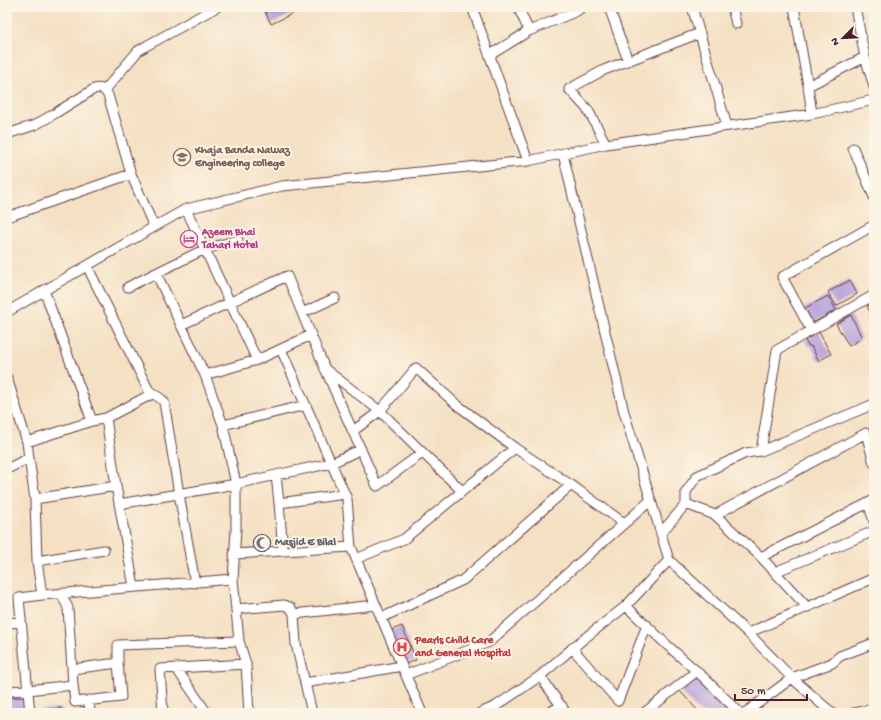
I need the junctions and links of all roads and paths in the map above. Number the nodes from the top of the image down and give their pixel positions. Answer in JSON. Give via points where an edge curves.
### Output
{"nodes":[{"id":1,"x":217,"y":7,"type":"edge"},
{"id":2,"x":472,"y":7,"type":"edge"},
{"id":3,"x":518,"y":7,"type":"edge"},
{"id":4,"x":582,"y":7,"type":"edge"},
{"id":5,"x":609,"y":7,"type":"edge"},
{"id":6,"x":692,"y":7,"type":"edge"},
{"id":7,"x":732,"y":7,"type":"edge"},
{"id":8,"x":794,"y":7,"type":"edge"},
{"id":9,"x":855,"y":7,"type":"edge"},
{"id":10,"x":736,"y":24,"type":"dead end"},
{"id":11,"x":530,"y":31,"type":"junction"},
{"id":12,"x":700,"y":33,"type":"junction"},
{"id":13,"x":490,"y":55,"type":"junction"},
{"id":14,"x":865,"y":57,"type":"junction"},
{"id":15,"x":628,"y":61,"type":"junction"},
{"id":16,"x":808,"y":86,"type":"junction"},
{"id":17,"x":874,"y":87,"type":"edge"},
{"id":18,"x":105,"y":90,"type":"junction"},
{"id":19,"x":874,"y":100,"type":"edge"},
{"id":20,"x":812,"y":114,"type":"junction"},
{"id":21,"x":727,"y":126,"type":"junction"},
{"id":22,"x":7,"y":134,"type":"edge"},
{"id":23,"x":606,"y":144,"type":"junction"},
{"id":24,"x":852,"y":148,"type":"dead end"},
{"id":25,"x":563,"y":154,"type":"junction"},
{"id":26,"x":528,"y":161,"type":"junction"},
{"id":27,"x":131,"y":174,"type":"junction"},
{"id":28,"x":874,"y":197,"type":"edge"},
{"id":29,"x":186,"y":209,"type":"junction"},
{"id":30,"x":7,"y":217,"type":"edge"},
{"id":31,"x":874,"y":225,"type":"edge"},
{"id":32,"x":154,"y":227,"type":"junction"},
{"id":33,"x":238,"y":240,"type":"dead end"},
{"id":34,"x":205,"y":249,"type":"junction"},
{"id":35,"x":87,"y":266,"type":"junction"},
{"id":36,"x":156,"y":272,"type":"junction"},
{"id":37,"x":128,"y":287,"type":"dead end"},
{"id":38,"x":44,"y":290,"type":"junction"},
{"id":39,"x":874,"y":295,"type":"edge"},
{"id":40,"x":334,"y":298,"type":"dead end"},
{"id":41,"x":230,"y":303,"type":"junction"},
{"id":42,"x":7,"y":312,"type":"edge"},
{"id":43,"x":302,"y":313,"type":"junction"},
{"id":44,"x":181,"y":325,"type":"junction"},
{"id":45,"x":811,"y":330,"type":"junction"},
{"id":46,"x":311,"y":335,"type":"junction"},
{"id":47,"x":281,"y":349,"type":"junction"},
{"id":48,"x":257,"y":360,"type":"junction"},
{"id":49,"x":325,"y":369,"type":"junction"},
{"id":50,"x":205,"y":375,"type":"junction"},
{"id":51,"x":7,"y":378,"type":"edge"},
{"id":52,"x":152,"y":394,"type":"junction"},
{"id":53,"x":874,"y":404,"type":"edge"},
{"id":54,"x":306,"y":406,"type":"junction"},
{"id":55,"x":380,"y":411,"type":"junction"},
{"id":56,"x":106,"y":418,"type":"junction"},
{"id":57,"x":92,"y":421,"type":"junction"},
{"id":58,"x":223,"y":426,"type":"junction"},
{"id":59,"x":353,"y":431,"type":"junction"},
{"id":60,"x":26,"y":442,"type":"junction"},
{"id":61,"x":515,"y":448,"type":"junction"},
{"id":62,"x":361,"y":449,"type":"junction"},
{"id":63,"x":761,"y":452,"type":"junction"},
{"id":64,"x":422,"y":453,"type":"junction"},
{"id":65,"x":29,"y":458,"type":"junction"},
{"id":66,"x":874,"y":463,"type":"edge"},
{"id":67,"x":332,"y":464,"type":"junction"},
{"id":68,"x":7,"y":469,"type":"edge"},
{"id":69,"x":276,"y":475,"type":"junction"},
{"id":70,"x":236,"y":484,"type":"junction"},
{"id":71,"x":571,"y":485,"type":"junction"},
{"id":72,"x":116,"y":486,"type":"junction"},
{"id":73,"x":462,"y":492,"type":"junction"},
{"id":74,"x":179,"y":494,"type":"junction"},
{"id":75,"x":345,"y":494,"type":"junction"},
{"id":76,"x":35,"y":498,"type":"junction"},
{"id":77,"x":651,"y":500,"type":"junction"},
{"id":78,"x":871,"y":502,"type":"edge"},
{"id":79,"x":279,"y":503,"type":"junction"},
{"id":80,"x":119,"y":504,"type":"junction"},
{"id":81,"x":686,"y":504,"type":"junction"},
{"id":82,"x":715,"y":515,"type":"junction"},
{"id":83,"x":874,"y":521,"type":"edge"},
{"id":84,"x":624,"y":523,"type":"junction"},
{"id":85,"x":874,"y":531,"type":"edge"},
{"id":86,"x":661,"y":533,"type":"junction"},
{"id":87,"x":351,"y":547,"type":"junction"},
{"id":88,"x":104,"y":550,"type":"dead end"},
{"id":89,"x":283,"y":551,"type":"junction"},
{"id":90,"x":234,"y":554,"type":"junction"},
{"id":91,"x":760,"y":557,"type":"junction"},
{"id":92,"x":356,"y":559,"type":"junction"},
{"id":93,"x":670,"y":560,"type":"junction"},
{"id":94,"x":37,"y":561,"type":"junction"},
{"id":95,"x":775,"y":572,"type":"junction"},
{"id":96,"x":874,"y":578,"type":"edge"},
{"id":97,"x":233,"y":579,"type":"junction"},
{"id":98,"x":195,"y":582,"type":"junction"},
{"id":99,"x":134,"y":587,"type":"junction"},
{"id":100,"x":61,"y":593,"type":"junction"},
{"id":101,"x":42,"y":595,"type":"junction"},
{"id":102,"x":375,"y":605,"type":"junction"},
{"id":103,"x":626,"y":606,"type":"junction"},
{"id":104,"x":807,"y":607,"type":"junction"},
{"id":105,"x":236,"y":609,"type":"junction"},
{"id":106,"x":294,"y":614,"type":"junction"},
{"id":107,"x":381,"y":618,"type":"junction"},
{"id":108,"x":7,"y":622,"type":"edge"},
{"id":109,"x":21,"y":622,"type":"junction"},
{"id":110,"x":646,"y":625,"type":"junction"},
{"id":111,"x":748,"y":633,"type":"junction"},
{"id":112,"x":239,"y":641,"type":"junction"},
{"id":113,"x":874,"y":643,"type":"edge"},
{"id":114,"x":572,"y":648,"type":"junction"},
{"id":115,"x":118,"y":663,"type":"junction"},
{"id":116,"x":246,"y":664,"type":"junction"},
{"id":117,"x":402,"y":666,"type":"junction"},
{"id":118,"x":176,"y":668,"type":"junction"},
{"id":119,"x":72,"y":670,"type":"junction"},
{"id":120,"x":697,"y":671,"type":"junction"},
{"id":121,"x":406,"y":675,"type":"junction"},
{"id":122,"x":540,"y":676,"type":"junction"},
{"id":123,"x":792,"y":678,"type":"junction"},
{"id":124,"x":305,"y":683,"type":"junction"},
{"id":125,"x":73,"y":685,"type":"junction"},
{"id":126,"x":28,"y":690,"type":"junction"},
{"id":127,"x":7,"y":691,"type":"edge"},
{"id":128,"x":89,"y":700,"type":"junction"},
{"id":129,"x":564,"y":710,"type":"edge"},
{"id":130,"x":873,"y":710,"type":"edge"},
{"id":131,"x":30,"y":713,"type":"edge"},
{"id":132,"x":90,"y":713,"type":"edge"},
{"id":133,"x":163,"y":713,"type":"edge"},
{"id":134,"x":207,"y":713,"type":"edge"},
{"id":135,"x":249,"y":713,"type":"edge"},
{"id":136,"x":312,"y":713,"type":"edge"},
{"id":137,"x":422,"y":713,"type":"edge"},
{"id":138,"x":480,"y":713,"type":"edge"},
{"id":139,"x":547,"y":713,"type":"edge"},
{"id":140,"x":644,"y":713,"type":"edge"},
{"id":141,"x":740,"y":713,"type":"edge"},
{"id":142,"x":745,"y":713,"type":"edge"},
{"id":143,"x":832,"y":713,"type":"edge"},
{"id":144,"x":854,"y":713,"type":"edge"}],
"edges":[{"from":1,"to":18,"type":"street","via":[[138,51]]},
{"from":2,"to":13,"type":"street"},
{"from":3,"to":11,"type":"street"},
{"from":4,"to":11,"type":"street"},
{"from":5,"to":15,"type":"street"},
{"from":6,"to":12,"type":"street"},
{"from":7,"to":10,"type":"street"},
{"from":8,"to":16,"type":"street"},
{"from":9,"to":14,"type":"street"},
{"from":11,"to":13,"type":"street"},
{"from":12,"to":15,"type":"street"},
{"from":12,"to":21,"type":"street"},
{"from":13,"to":26,"type":"street"},
{"from":14,"to":16,"type":"street"},
{"from":14,"to":17,"type":"street"},
{"from":15,"to":23,"type":"street","via":[[604,70],[569,89],[588,110]]},
{"from":16,"to":20,"type":"street"},
{"from":18,"to":22,"type":"street","via":[[94,89],[35,125]]},
{"from":18,"to":27,"type":"street"},
{"from":19,"to":20,"type":"street"},
{"from":20,"to":21,"type":"street"},
{"from":21,"to":23,"type":"street"},
{"from":23,"to":25,"type":"street"},
{"from":24,"to":28,"type":"street"},
{"from":25,"to":26,"type":"street"},
{"from":25,"to":77,"type":"street","via":[[624,412]]},
{"from":26,"to":29,"type":"street","via":[[282,186]]},
{"from":27,"to":30,"type":"street"},
{"from":27,"to":32,"type":"street"},
{"from":29,"to":32,"type":"street"},
{"from":29,"to":34,"type":"street"},
{"from":31,"to":45,"type":"street","via":[[782,277]]},
{"from":32,"to":35,"type":"street"},
{"from":33,"to":34,"type":"street"},
{"from":34,"to":36,"type":"street"},
{"from":34,"to":41,"type":"street"},
{"from":35,"to":38,"type":"street"},
{"from":35,"to":52,"type":"street"},
{"from":36,"to":37,"type":"street"},
{"from":36,"to":44,"type":"street"},
{"from":38,"to":42,"type":"street"},
{"from":38,"to":57,"type":"street"},
{"from":39,"to":45,"type":"street"},
{"from":40,"to":43,"type":"street"},
{"from":41,"to":43,"type":"street","via":[[287,276]]},
{"from":41,"to":44,"type":"street"},
{"from":41,"to":48,"type":"street"},
{"from":43,"to":46,"type":"street"},
{"from":44,"to":50,"type":"street"},
{"from":45,"to":63,"type":"street","via":[[777,350]]},
{"from":46,"to":47,"type":"street"},
{"from":46,"to":49,"type":"street"},
{"from":47,"to":48,"type":"street"},
{"from":47,"to":54,"type":"street"},
{"from":48,"to":50,"type":"street"},
{"from":49,"to":55,"type":"street"},
{"from":49,"to":59,"type":"street"},
{"from":50,"to":58,"type":"street"},
{"from":51,"to":60,"type":"street"},
{"from":52,"to":56,"type":"street"},
{"from":52,"to":74,"type":"street","via":[[164,402]]},
{"from":53,"to":63,"type":"street"},
{"from":54,"to":58,"type":"street"},
{"from":54,"to":67,"type":"street"},
{"from":55,"to":59,"type":"street"},
{"from":55,"to":61,"type":"street","via":[[416,368],[456,404]]},
{"from":55,"to":64,"type":"street"},
{"from":56,"to":57,"type":"street"},
{"from":56,"to":72,"type":"street"},
{"from":57,"to":60,"type":"street"},
{"from":58,"to":70,"type":"street"},
{"from":59,"to":62,"type":"street"},
{"from":60,"to":65,"type":"street"},
{"from":61,"to":71,"type":"street"},
{"from":61,"to":73,"type":"street"},
{"from":62,"to":64,"type":"street","via":[[377,486]]},
{"from":62,"to":67,"type":"street"},
{"from":63,"to":81,"type":"street","via":[[746,453],[697,476],[686,492]]},
{"from":64,"to":73,"type":"street"},
{"from":65,"to":68,"type":"street"},
{"from":65,"to":76,"type":"street"},
{"from":66,"to":82,"type":"street","via":[[866,433]]},
{"from":67,"to":69,"type":"street"},
{"from":67,"to":75,"type":"street"},
{"from":69,"to":70,"type":"street"},
{"from":69,"to":79,"type":"street"},
{"from":70,"to":74,"type":"street"},
{"from":70,"to":90,"type":"street"},
{"from":71,"to":84,"type":"street"},
{"from":71,"to":107,"type":"street","via":[[463,580]]},
{"from":72,"to":76,"type":"street"},
{"from":72,"to":80,"type":"street"},
{"from":73,"to":92,"type":"street","via":[[404,539]]},
{"from":74,"to":80,"type":"street"},
{"from":74,"to":98,"type":"street"},
{"from":75,"to":79,"type":"street"},
{"from":75,"to":87,"type":"street"},
{"from":76,"to":94,"type":"street"},
{"from":77,"to":84,"type":"street"},
{"from":77,"to":86,"type":"street"},
{"from":78,"to":83,"type":"street"},
{"from":78,"to":91,"type":"street"},
{"from":79,"to":89,"type":"street"},
{"from":80,"to":99,"type":"street"},
{"from":81,"to":82,"type":"street"},
{"from":81,"to":86,"type":"street"},
{"from":82,"to":91,"type":"street"},
{"from":84,"to":121,"type":"street","via":[[489,642]]},
{"from":85,"to":95,"type":"street"},
{"from":86,"to":93,"type":"street"},
{"from":87,"to":89,"type":"street"},
{"from":87,"to":92,"type":"street"},
{"from":88,"to":94,"type":"street"},
{"from":89,"to":90,"type":"street"},
{"from":90,"to":97,"type":"street"},
{"from":91,"to":95,"type":"street"},
{"from":92,"to":102,"type":"street"},
{"from":93,"to":103,"type":"street"},
{"from":93,"to":111,"type":"street"},
{"from":94,"to":101,"type":"street"},
{"from":95,"to":104,"type":"street"},
{"from":96,"to":104,"type":"street"},
{"from":97,"to":98,"type":"street"},
{"from":97,"to":105,"type":"street"},
{"from":98,"to":99,"type":"street"},
{"from":99,"to":100,"type":"street"},
{"from":100,"to":101,"type":"street"},
{"from":100,"to":119,"type":"street","via":[[68,608]]},
{"from":101,"to":109,"type":"street","via":[[19,598]]},
{"from":102,"to":106,"type":"street"},
{"from":102,"to":107,"type":"street"},
{"from":103,"to":110,"type":"street"},
{"from":103,"to":114,"type":"street"},
{"from":104,"to":111,"type":"street"},
{"from":105,"to":106,"type":"street","via":[[284,605],[291,608]]},
{"from":105,"to":112,"type":"street"},
{"from":106,"to":124,"type":"street","via":[[296,644]]},
{"from":107,"to":117,"type":"street"},
{"from":108,"to":109,"type":"street"},
{"from":109,"to":126,"type":"street"},
{"from":110,"to":114,"type":"street","via":[[618,701]]},
{"from":110,"to":120,"type":"street"},
{"from":111,"to":123,"type":"street"},
{"from":112,"to":115,"type":"street","via":[[118,645]]},
{"from":112,"to":116,"type":"street"},
{"from":113,"to":123,"type":"street"},
{"from":114,"to":122,"type":"street"},
{"from":115,"to":119,"type":"street"},
{"from":115,"to":128,"type":"street","via":[[121,697]]},
{"from":116,"to":118,"type":"street"},
{"from":116,"to":135,"type":"street"},
{"from":117,"to":121,"type":"street"},
{"from":117,"to":124,"type":"street"},
{"from":118,"to":133,"type":"street","via":[[160,669]]},
{"from":118,"to":134,"type":"street"},
{"from":119,"to":125,"type":"street"},
{"from":120,"to":140,"type":"street"},
{"from":120,"to":141,"type":"street"},
{"from":121,"to":137,"type":"street"},
{"from":122,"to":129,"type":"street"},
{"from":122,"to":138,"type":"street","via":[[496,706]]},
{"from":123,"to":142,"type":"street"},
{"from":123,"to":143,"type":"street"},
{"from":124,"to":136,"type":"street"},
{"from":125,"to":126,"type":"street"},
{"from":125,"to":128,"type":"street","via":[[75,702]]},
{"from":126,"to":127,"type":"street"},
{"from":126,"to":131,"type":"street"},
{"from":128,"to":132,"type":"street"},
{"from":129,"to":139,"type":"street"},
{"from":130,"to":144,"type":"street"}]}
